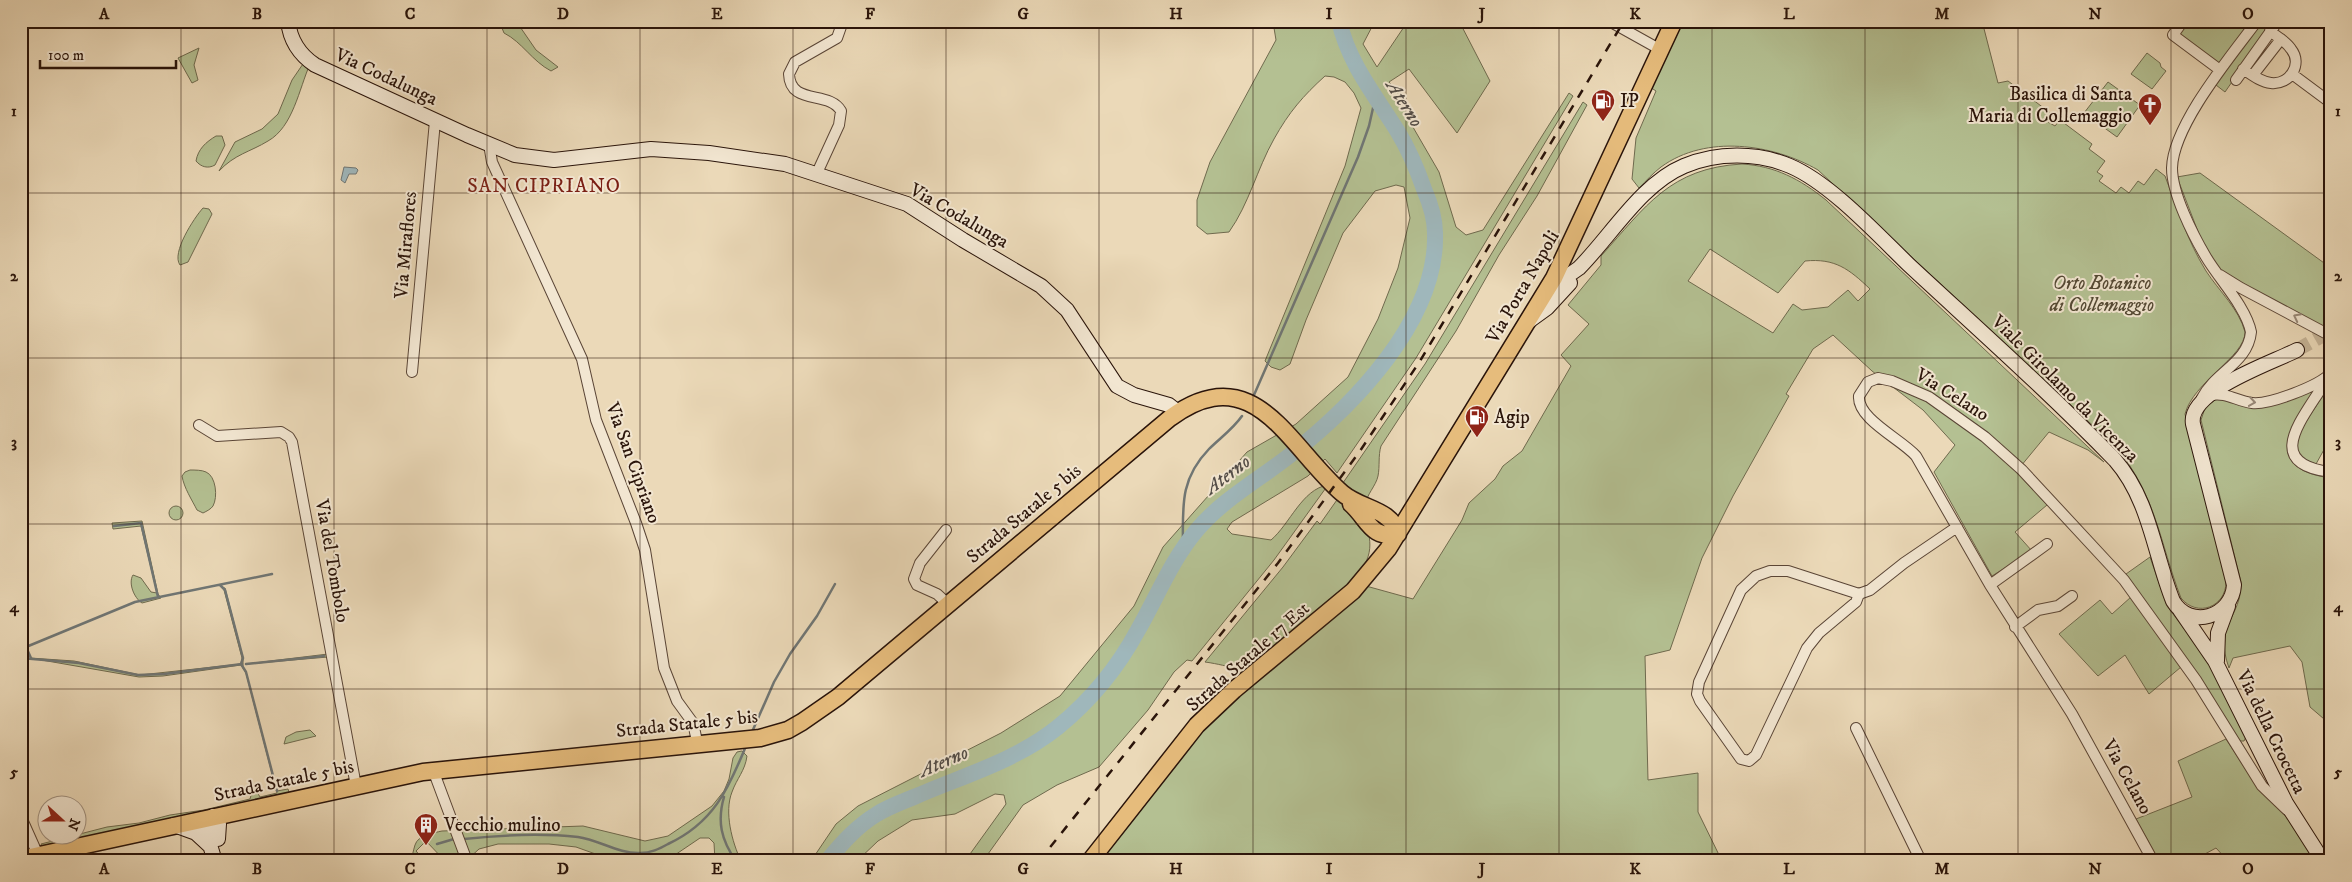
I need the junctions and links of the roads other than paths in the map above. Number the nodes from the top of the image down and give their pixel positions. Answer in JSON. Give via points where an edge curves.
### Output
{"nodes":[{"id":1,"x":288,"y":21,"type":"edge"},
{"id":2,"x":843,"y":21,"type":"edge"},
{"id":3,"x":1609,"y":21,"type":"edge"},
{"id":4,"x":1674,"y":21,"type":"edge"},
{"id":5,"x":2183,"y":21,"type":"edge"},
{"id":6,"x":2257,"y":21,"type":"edge"},
{"id":7,"x":2278,"y":21,"type":"edge"},
{"id":8,"x":2270,"y":31,"type":"junction"},
{"id":9,"x":2280,"y":39,"type":"junction"},
{"id":10,"x":1661,"y":50,"type":"junction"},
{"id":11,"x":2220,"y":70,"type":"junction"},
{"id":12,"x":2243,"y":70,"type":"junction"},
{"id":13,"x":2292,"y":74,"type":"junction"},
{"id":14,"x":2253,"y":76,"type":"junction"},
{"id":15,"x":2236,"y":80,"type":"dead end"},
{"id":16,"x":2331,"y":103,"type":"edge"},
{"id":17,"x":435,"y":120,"type":"junction"},
{"id":18,"x":489,"y":144,"type":"junction"},
{"id":19,"x":817,"y":173,"type":"junction"},
{"id":20,"x":2214,"y":270,"type":"junction"},
{"id":21,"x":1564,"y":274,"type":"junction"},
{"id":22,"x":2263,"y":300,"type":"junction"},
{"id":23,"x":2241,"y":310,"type":"junction"},
{"id":24,"x":2331,"y":336,"type":"edge"},
{"id":25,"x":2297,"y":350,"type":"tunnel mouth"},
{"id":26,"x":412,"y":372,"type":"dead end"},
{"id":27,"x":2331,"y":373,"type":"edge"},
{"id":28,"x":2321,"y":381,"type":"junction"},
{"id":29,"x":2203,"y":399,"type":"junction"},
{"id":30,"x":1178,"y":412,"type":"junction"},
{"id":31,"x":199,"y":425,"type":"dead end"},
{"id":32,"x":2331,"y":472,"type":"edge"},
{"id":33,"x":1420,"y":497,"type":"junction"},
{"id":34,"x":1374,"y":519,"type":"junction"},
{"id":35,"x":1958,"y":527,"type":"junction"},
{"id":36,"x":946,"y":530,"type":"dead end"},
{"id":37,"x":1398,"y":534,"type":"junction"},
{"id":38,"x":2047,"y":544,"type":"dead end"},
{"id":39,"x":1370,"y":572,"type":"junction"},
{"id":40,"x":1990,"y":585,"type":"junction"},
{"id":41,"x":1858,"y":594,"type":"junction"},
{"id":42,"x":2072,"y":596,"type":"dead end"},
{"id":43,"x":2230,"y":600,"type":"junction"},
{"id":44,"x":948,"y":604,"type":"junction"},
{"id":45,"x":2184,"y":611,"type":"junction"},
{"id":46,"x":2015,"y":626,"type":"junction"},
{"id":47,"x":2203,"y":626,"type":"junction"},
{"id":48,"x":2218,"y":665,"type":"junction"},
{"id":49,"x":1856,"y":728,"type":"dead end"},
{"id":50,"x":2251,"y":734,"type":"junction"},
{"id":51,"x":2234,"y":742,"type":"junction"},
{"id":52,"x":698,"y":746,"type":"junction"},
{"id":53,"x":2241,"y":754,"type":"junction"},
{"id":54,"x":2266,"y":764,"type":"junction"},
{"id":55,"x":2250,"y":769,"type":"junction"},
{"id":56,"x":433,"y":770,"type":"junction"},
{"id":57,"x":356,"y":786,"type":"junction"},
{"id":58,"x":232,"y":812,"type":"junction"},
{"id":59,"x":2292,"y":814,"type":"junction"},
{"id":60,"x":213,"y":816,"type":"junction"},
{"id":61,"x":21,"y":817,"type":"edge"},
{"id":62,"x":173,"y":825,"type":"junction"},
{"id":63,"x":213,"y":850,"type":"edge"},
{"id":64,"x":38,"y":855,"type":"junction"},
{"id":65,"x":21,"y":859,"type":"edge"},
{"id":66,"x":467,"y":861,"type":"edge"},
{"id":67,"x":1090,"y":861,"type":"edge"},
{"id":68,"x":1921,"y":861,"type":"edge"},
{"id":69,"x":2153,"y":861,"type":"edge"},
{"id":70,"x":2323,"y":861,"type":"edge"}],
"edges":[{"from":1,"to":17,"type":"main road","name":"Via Codalunga","via":[[294,42],[310,61]]},
{"from":2,"to":19,"type":"street","via":[[837,38],[795,62],[789,74],[790,83],[798,92],[832,102],[841,111],[839,125]]},
{"from":3,"to":10,"type":"street"},
{"from":4,"to":10,"type":"main road","name":"Via Porta Napoli"},
{"from":5,"to":11,"type":"street","via":[[2173,35]]},
{"from":6,"to":11,"type":"street"},
{"from":7,"to":8,"type":"street"},
{"from":8,"to":9,"type":"street"},
{"from":8,"to":12,"type":"street"},
{"from":9,"to":13,"type":"street","via":[[2290,46],[2295,55]]},
{"from":9,"to":14,"type":"street"},
{"from":10,"to":21,"type":"main road","name":"Via Porta Napoli"},
{"from":11,"to":20,"type":"street","via":[[2180,134],[2172,171],[2189,224]]},
{"from":12,"to":14,"type":"street"},
{"from":12,"to":15,"type":"street"},
{"from":13,"to":14,"type":"street","via":[[2285,81],[2274,83]]},
{"from":13,"to":16,"type":"street"},
{"from":17,"to":18,"type":"main road","name":"Via Codalunga"},
{"from":17,"to":26,"type":"street","name":"Via Miraflores"},
{"from":18,"to":19,"type":"main road","name":"Via Codalunga","via":[[579,154],[689,150],[768,160]]},
{"from":18,"to":52,"type":"street","name":"Via San Cipriano","via":[[492,162],[582,359],[596,420],[643,543],[664,668],[677,701],[692,723]]},
{"from":19,"to":30,"type":"main road","name":"Via Codalunga","via":[[907,204],[1042,286],[1067,310],[1118,386],[1134,395],[1169,405]]},
{"from":20,"to":22,"type":"street"},
{"from":20,"to":23,"type":"street"},
{"from":21,"to":33,"type":"main road","name":"Via Porta Napoli","via":[[1529,321]]},
{"from":21,"to":45,"type":"main road","name":"Viale Girolamo da Vicenza","via":[[1590,257],[1649,190],[1683,166],[1706,159],[1747,156],[1778,162],[1814,179],[2120,466],[2141,501],[2171,597]]},
{"from":22,"to":23,"type":"street","via":[[2246,299]]},
{"from":24,"to":22,"type":"street","one_way":true},
{"from":23,"to":29,"type":"street","via":[[2251,332],[2246,348],[2208,388]]},
{"from":25,"to":29,"type":"main road","via":[[2234,380]]},
{"from":27,"to":28,"type":"street"},
{"from":29,"to":28,"type":"street","one_way":true,"via":[[2223,394],[2260,403]]},
{"from":28,"to":32,"type":"street","via":[[2322,387],[2294,432],[2292,449],[2301,464]]},
{"from":29,"to":43,"type":"main road","via":[[2192,420],[2232,573],[2234,588]]},
{"from":30,"to":34,"type":"main road","name":"Strada Statale 5 bis","via":[[1200,402],[1222,398],[1254,404],[1280,425],[1333,488],[1358,511]]},
{"from":30,"to":44,"type":"main road","name":"Strada Statale 5 bis"},
{"from":31,"to":57,"type":"street","name":"Via del Tombolo","via":[[217,436],[281,432],[290,437]]},
{"from":33,"to":34,"type":"main road"},
{"from":33,"to":37,"type":"main road","name":"Via Porta Napoli"},
{"from":34,"to":37,"type":"main road","name":"Strada Statale 5 bis","via":[[1380,535]]},
{"from":34,"to":39,"type":"main road","name":"Strada Statale 5 bis","via":[[1375,542]]},
{"from":35,"to":40,"type":"street","name":"Via Celano"},
{"from":35,"to":41,"type":"street","via":[[1870,590]]},
{"from":35,"to":51,"type":"street","name":"Via Celano","via":[[1916,456],[1863,412],[1859,396],[1868,382],[1878,378],[1892,381],[1929,397],[1985,437],[2018,466],[2124,580],[2196,680]]},
{"from":36,"to":44,"type":"street","via":[[920,563],[914,579],[917,585],[937,594]]},
{"from":37,"to":39,"type":"main road","name":"Strada Statale 17 Est"},
{"from":38,"to":40,"type":"street"},
{"from":39,"to":67,"type":"main road","name":"Strada Statale 17 Est","via":[[1330,612],[1234,690],[1198,725]]},
{"from":40,"to":46,"type":"street","name":"Via Celano"},
{"from":41,"to":41,"type":"street","via":[[1856,602],[1819,633],[1807,648],[1754,757],[1746,761],[1738,758],[1700,701],[1697,691],[1744,586],[1761,574],[1783,570]]},
{"from":42,"to":46,"type":"street","via":[[2058,606],[2038,610]]},
{"from":43,"to":47,"type":"main road"},
{"from":43,"to":48,"type":"main road","name":"Via della Crocetta","via":[[2218,633]]},
{"from":44,"to":52,"type":"main road","name":"Strada Statale 5 bis","via":[[838,697],[788,730],[760,738]]},
{"from":45,"to":47,"type":"main road","name":"Via della Crocetta"},
{"from":45,"to":47,"type":"main road"},
{"from":46,"to":69,"type":"street","name":"Via Celano","via":[[2060,692]]},
{"from":47,"to":48,"type":"main road","name":"Via della Crocetta"},
{"from":48,"to":50,"type":"main road","name":"Via della Crocetta"},
{"from":49,"to":68,"type":"street"},
{"from":50,"to":51,"type":"street","via":[[2244,746]]},
{"from":50,"to":54,"type":"main road","name":"Via della Crocetta"},
{"from":51,"to":53,"type":"street","name":"Via Celano"},
{"from":52,"to":56,"type":"main road","name":"Strada Statale 5 bis"},
{"from":53,"to":54,"type":"street"},
{"from":53,"to":55,"type":"street","name":"Via Celano"},
{"from":54,"to":55,"type":"street","via":[[2262,774]]},
{"from":54,"to":59,"type":"main road","name":"Via della Crocetta"},
{"from":55,"to":59,"type":"street","name":"Via Celano","via":[[2269,794]]},
{"from":56,"to":57,"type":"main road","name":"Strada Statale 5 bis"},
{"from":56,"to":66,"type":"street"},
{"from":57,"to":58,"type":"main road","name":"Strada Statale 5 bis"},
{"from":58,"to":60,"type":"main road","name":"Strada Statale 5 bis"},
{"from":58,"to":63,"type":"main road","via":[[225,820]]},
{"from":59,"to":70,"type":"main road","name":"Via della Crocetta"},
{"from":60,"to":62,"type":"main road","name":"Strada Statale 5 bis"},
{"from":60,"to":63,"type":"main road","via":[[219,824]]},
{"from":61,"to":64,"type":"street"},
{"from":62,"to":63,"type":"main road","via":[[196,833]]},
{"from":62,"to":64,"type":"main road","name":"Strada Statale 5 bis"},
{"from":64,"to":65,"type":"main road","name":"Strada Statale 5 bis"}]}
